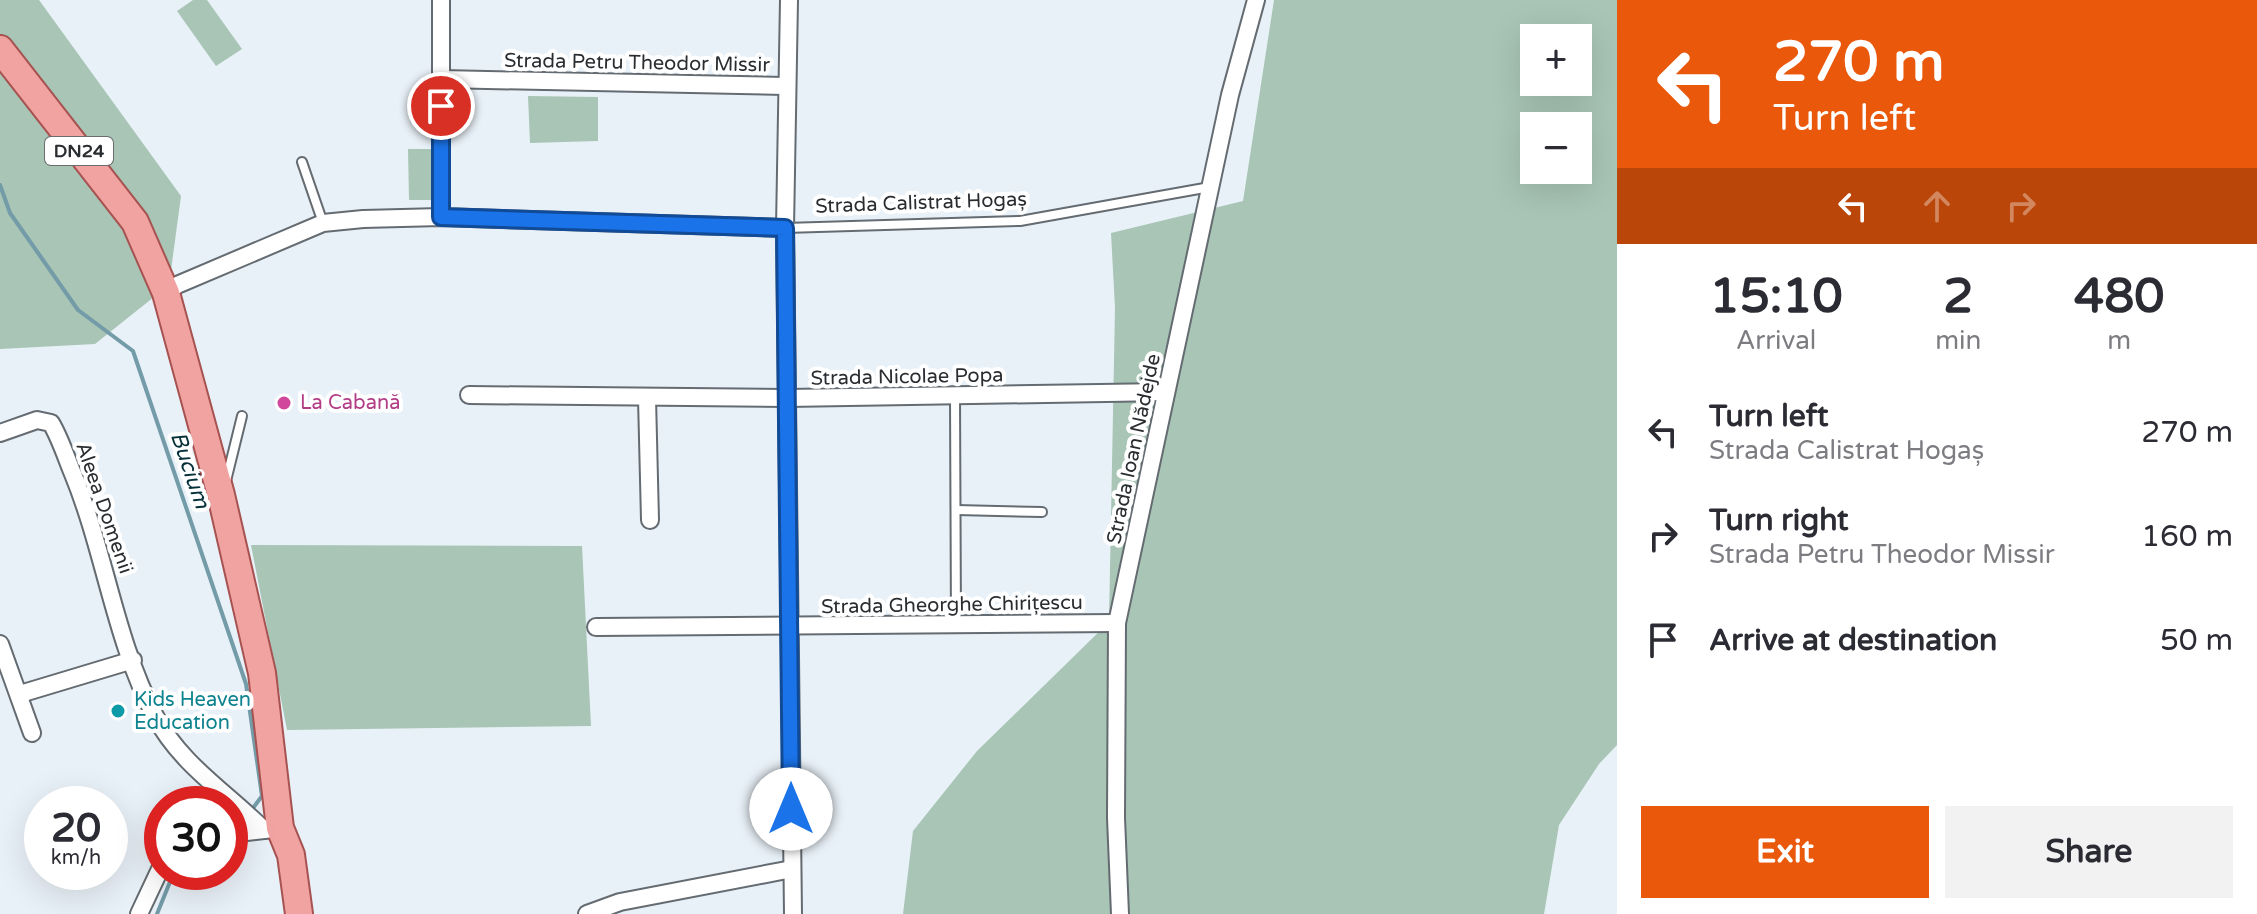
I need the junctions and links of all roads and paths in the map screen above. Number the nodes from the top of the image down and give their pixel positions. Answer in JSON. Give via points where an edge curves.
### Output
{"nodes":[{"id":1,"x":441,"y":0,"type":"edge"},
{"id":2,"x":789,"y":0,"type":"edge"},
{"id":3,"x":1256,"y":0,"type":"edge"},
{"id":4,"x":0,"y":49,"type":"edge"},
{"id":5,"x":441,"y":79,"type":"junction"},
{"id":6,"x":785,"y":86,"type":"junction"},
{"id":7,"x":302,"y":162,"type":"dead end"},
{"id":8,"x":1211,"y":187,"type":"junction"},
{"id":9,"x":441,"y":217,"type":"junction"},
{"id":10,"x":323,"y":223,"type":"junction"},
{"id":11,"x":785,"y":228,"type":"junction"},
{"id":12,"x":166,"y":293,"type":"junction"},
{"id":13,"x":1166,"y":392,"type":"junction"},
{"id":14,"x":469,"y":395,"type":"dead end"},
{"id":15,"x":955,"y":397,"type":"junction"},
{"id":16,"x":647,"y":398,"type":"junction"},
{"id":17,"x":787,"y":398,"type":"junction"},
{"id":18,"x":242,"y":416,"type":"dead end"},
{"id":19,"x":0,"y":433,"type":"edge"},
{"id":20,"x":221,"y":495,"type":"junction"},
{"id":21,"x":956,"y":510,"type":"junction"},
{"id":22,"x":1042,"y":512,"type":"dead end"},
{"id":23,"x":650,"y":520,"type":"dead end"},
{"id":24,"x":1117,"y":623,"type":"junction"},
{"id":25,"x":956,"y":624,"type":"junction"},
{"id":26,"x":596,"y":627,"type":"dead end"},
{"id":27,"x":790,"y":628,"type":"junction"},
{"id":28,"x":0,"y":644,"type":"edge"},
{"id":29,"x":133,"y":660,"type":"junction"},
{"id":30,"x":20,"y":694,"type":"junction"},
{"id":31,"x":32,"y":733,"type":"dead end"},
{"id":32,"x":272,"y":829,"type":"junction"},
{"id":33,"x":248,"y":832,"type":"edge"},
{"id":34,"x":792,"y":869,"type":"junction"},
{"id":35,"x":150,"y":890,"type":"edge"},
{"id":36,"x":139,"y":914,"type":"edge"},
{"id":37,"x":284,"y":914,"type":"edge"},
{"id":38,"x":299,"y":914,"type":"edge"},
{"id":39,"x":587,"y":914,"type":"edge"},
{"id":40,"x":793,"y":914,"type":"edge"},
{"id":41,"x":1120,"y":914,"type":"edge"}],
"edges":[{"from":1,"to":5,"type":"street"},
{"from":2,"to":6,"type":"street"},
{"from":3,"to":8,"type":"street","name":"Strada Ioan Nădejde"},
{"from":4,"to":12,"type":"main road","number":"DN24","via":[[135,222]]},
{"from":5,"to":6,"type":"street","name":"Strada Petru Theodor Missir"},
{"from":5,"to":9,"type":"street"},
{"from":6,"to":11,"type":"street"},
{"from":7,"to":10,"type":"lane"},
{"from":8,"to":11,"type":"lane","name":"Strada Calistrat Hogaș","via":[[1020,221]]},
{"from":8,"to":13,"type":"street","name":"Strada Ioan Nădejde"},
{"from":9,"to":10,"type":"street","name":"Strada Calistrat Hogaș"},
{"from":9,"to":11,"type":"street","name":"Strada Calistrat Hogaș"},
{"from":10,"to":12,"type":"street","name":"Strada Calistrat Hogaș"},
{"from":11,"to":17,"type":"street"},
{"from":12,"to":20,"type":"main road","number":"DN24"},
{"from":13,"to":15,"type":"street","name":"Strada Nicolae Popa"},
{"from":13,"to":24,"type":"street","name":"Strada Ioan Nădejde"},
{"from":14,"to":16,"type":"street","name":"Strada Nicolae Popa"},
{"from":15,"to":17,"type":"street","name":"Strada Nicolae Popa"},
{"from":15,"to":21,"type":"lane"},
{"from":16,"to":17,"type":"street","name":"Strada Nicolae Popa"},
{"from":16,"to":23,"type":"street"},
{"from":17,"to":27,"type":"street"},
{"from":18,"to":20,"type":"lane","via":[[231,473]]},
{"from":19,"to":29,"type":"street","name":"Aleea Domenii","via":[[37,420],[54,428],[87,508]]},
{"from":20,"to":32,"type":"main road","number":"DN24","via":[[262,673]]},
{"from":21,"to":22,"type":"lane"},
{"from":21,"to":25,"type":"lane"},
{"from":24,"to":25,"type":"street","name":"Strada Gheorghe Chirițescu"},
{"from":24,"to":41,"type":"street","name":"Strada Ioan Nădejde"},
{"from":25,"to":27,"type":"street","name":"Strada Gheorghe Chirițescu"},
{"from":26,"to":27,"type":"street","name":"Strada Gheorghe Chirițescu"},
{"from":27,"to":34,"type":"street"},
{"from":28,"to":30,"type":"street"},
{"from":29,"to":30,"type":"street"},
{"from":29,"to":32,"type":"street","name":"Aleea Domenii","via":[[155,716],[184,758]]},
{"from":30,"to":31,"type":"street"},
{"from":32,"to":33,"type":"street"},
{"from":32,"to":37,"type":"main road","number":"DN24"},
{"from":32,"to":38,"type":"main road","number":"DN24","via":[[291,855]]},
{"from":34,"to":39,"type":"street","via":[[620,902]]},
{"from":34,"to":40,"type":"street"},
{"from":35,"to":36,"type":"street"}]}
